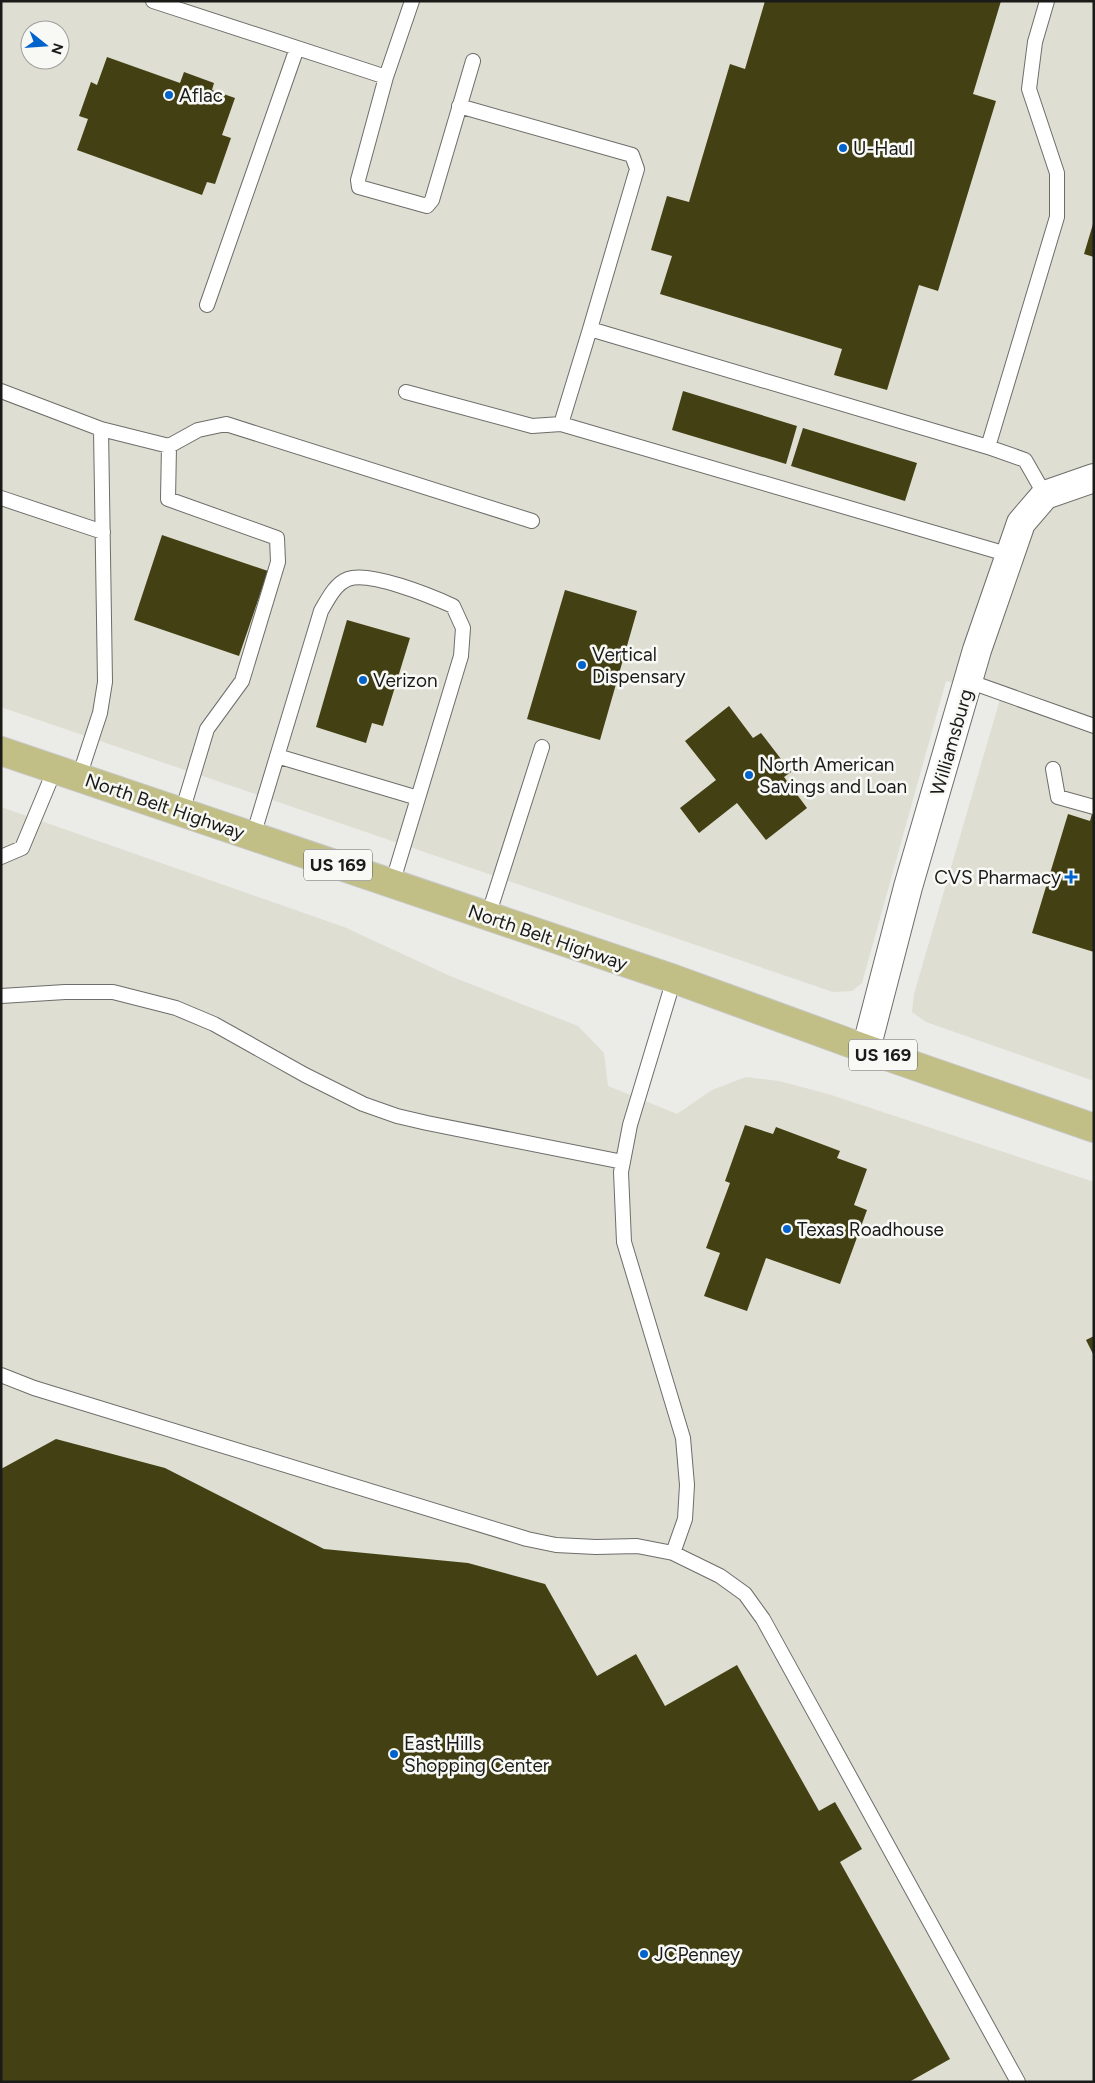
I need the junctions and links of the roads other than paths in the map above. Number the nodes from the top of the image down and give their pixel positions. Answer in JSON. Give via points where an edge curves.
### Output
{"nodes":[{"id":1,"x":153,"y":1,"type":"edge"},
{"id":2,"x":412,"y":1,"type":"edge"},
{"id":3,"x":1047,"y":1,"type":"edge"},
{"id":4,"x":296,"y":48,"type":"junction"},
{"id":5,"x":472,"y":61,"type":"dead end"},
{"id":6,"x":386,"y":77,"type":"junction"},
{"id":7,"x":459,"y":106,"type":"junction"},
{"id":8,"x":207,"y":305,"type":"dead end"},
{"id":9,"x":590,"y":329,"type":"junction"},
{"id":10,"x":1,"y":391,"type":"edge"},
{"id":11,"x":406,"y":392,"type":"dead end"},
{"id":12,"x":561,"y":424,"type":"junction"},
{"id":13,"x":101,"y":429,"type":"junction"},
{"id":14,"x":169,"y":446,"type":"junction"},
{"id":15,"x":988,"y":447,"type":"junction"},
{"id":16,"x":1094,"y":478,"type":"edge"},
{"id":17,"x":1045,"y":495,"type":"junction"},
{"id":18,"x":1,"y":498,"type":"edge"},
{"id":19,"x":532,"y":521,"type":"dead end"},
{"id":20,"x":103,"y":532,"type":"junction"},
{"id":21,"x":1010,"y":555,"type":"junction"},
{"id":22,"x":968,"y":681,"type":"junction"},
{"id":23,"x":1094,"y":726,"type":"edge"},
{"id":24,"x":542,"y":747,"type":"dead end"},
{"id":25,"x":1,"y":751,"type":"edge"},
{"id":26,"x":277,"y":756,"type":"junction"},
{"id":27,"x":1053,"y":769,"type":"dead end"},
{"id":28,"x":67,"y":773,"type":"junction"},
{"id":29,"x":418,"y":798,"type":"junction"},
{"id":30,"x":1094,"y":807,"type":"edge"},
{"id":31,"x":182,"y":812,"type":"junction"},
{"id":32,"x":253,"y":836,"type":"junction"},
{"id":33,"x":1,"y":857,"type":"edge"},
{"id":34,"x":392,"y":884,"type":"junction"},
{"id":35,"x":488,"y":916,"type":"junction"},
{"id":36,"x":674,"y":979,"type":"junction"},
{"id":37,"x":1,"y":996,"type":"edge"},
{"id":38,"x":866,"y":1049,"type":"junction"},
{"id":39,"x":1094,"y":1128,"type":"edge"},
{"id":40,"x":623,"y":1162,"type":"junction"},
{"id":41,"x":1,"y":1375,"type":"edge"},
{"id":42,"x":673,"y":1553,"type":"junction"},
{"id":43,"x":1018,"y":2082,"type":"edge"}],
"edges":[{"from":1,"to":4,"type":"lane"},
{"from":2,"to":6,"type":"lane"},
{"from":3,"to":15,"type":"lane","via":[[1036,42],[1029,89],[1057,173],[1056,217]]},
{"from":4,"to":6,"type":"lane"},
{"from":4,"to":8,"type":"lane"},
{"from":5,"to":7,"type":"lane"},
{"from":6,"to":7,"type":"lane","via":[[358,180],[360,186],[427,206],[432,200]]},
{"from":7,"to":9,"type":"lane","via":[[632,155],[637,169]]},
{"from":9,"to":12,"type":"lane"},
{"from":9,"to":15,"type":"lane"},
{"from":10,"to":13,"type":"lane"},
{"from":11,"to":12,"type":"lane","via":[[532,426]]},
{"from":12,"to":21,"type":"lane"},
{"from":13,"to":14,"type":"lane"},
{"from":13,"to":20,"type":"lane"},
{"from":14,"to":19,"type":"lane","via":[[198,430],[226,424]]},
{"from":14,"to":31,"type":"lane","via":[[168,499],[277,538],[278,550],[278,562],[242,681],[207,730]]},
{"from":15,"to":17,"type":"lane","via":[[1024,460]]},
{"from":16,"to":17,"type":"street"},
{"from":17,"to":21,"type":"street","name":"Williamsburg","via":[[1021,523]]},
{"from":18,"to":20,"type":"lane"},
{"from":20,"to":28,"type":"lane","via":[[105,682],[100,714]]},
{"from":21,"to":22,"type":"street","name":"Williamsburg"},
{"from":22,"to":23,"type":"lane"},
{"from":22,"to":38,"type":"street","name":"Williamsburg","via":[[908,887]]},
{"from":24,"to":35,"type":"lane"},
{"from":25,"to":28,"type":"main road","name":"North Belt Highway","number":"US 169"},
{"from":26,"to":29,"type":"lane"},
{"from":26,"to":29,"type":"lane","via":[[321,611],[333,591],[347,579],[362,576],[422,593],[453,606],[463,628],[461,656]]},
{"from":26,"to":32,"type":"lane"},
{"from":27,"to":30,"type":"lane","via":[[1058,797]]},
{"from":28,"to":31,"type":"main road","name":"North Belt Highway","number":"US 169"},
{"from":28,"to":33,"type":"lane","via":[[22,848]]},
{"from":29,"to":34,"type":"lane"},
{"from":31,"to":32,"type":"main road","name":"North Belt Highway","number":"US 169"},
{"from":32,"to":34,"type":"main road","name":"North Belt Highway","number":"US 169"},
{"from":34,"to":35,"type":"main road","name":"North Belt Highway","number":"US 169"},
{"from":35,"to":36,"type":"main road","name":"North Belt Highway","number":"US 169"},
{"from":36,"to":38,"type":"main road","name":"North Belt Highway","number":"US 169"},
{"from":36,"to":40,"type":"lane","via":[[630,1124]]},
{"from":37,"to":40,"type":"lane","via":[[113,992],[176,1008],[214,1024],[305,1075],[380,1110],[427,1123]]},
{"from":38,"to":39,"type":"main road","name":"North Belt Highway","number":"US 169"},
{"from":40,"to":42,"type":"lane","via":[[624,1242],[683,1438],[687,1485],[685,1519]]},
{"from":41,"to":42,"type":"lane","via":[[34,1388],[527,1539],[556,1545],[638,1546]]},
{"from":42,"to":43,"type":"lane","via":[[720,1576],[746,1594],[764,1619]]}]}
